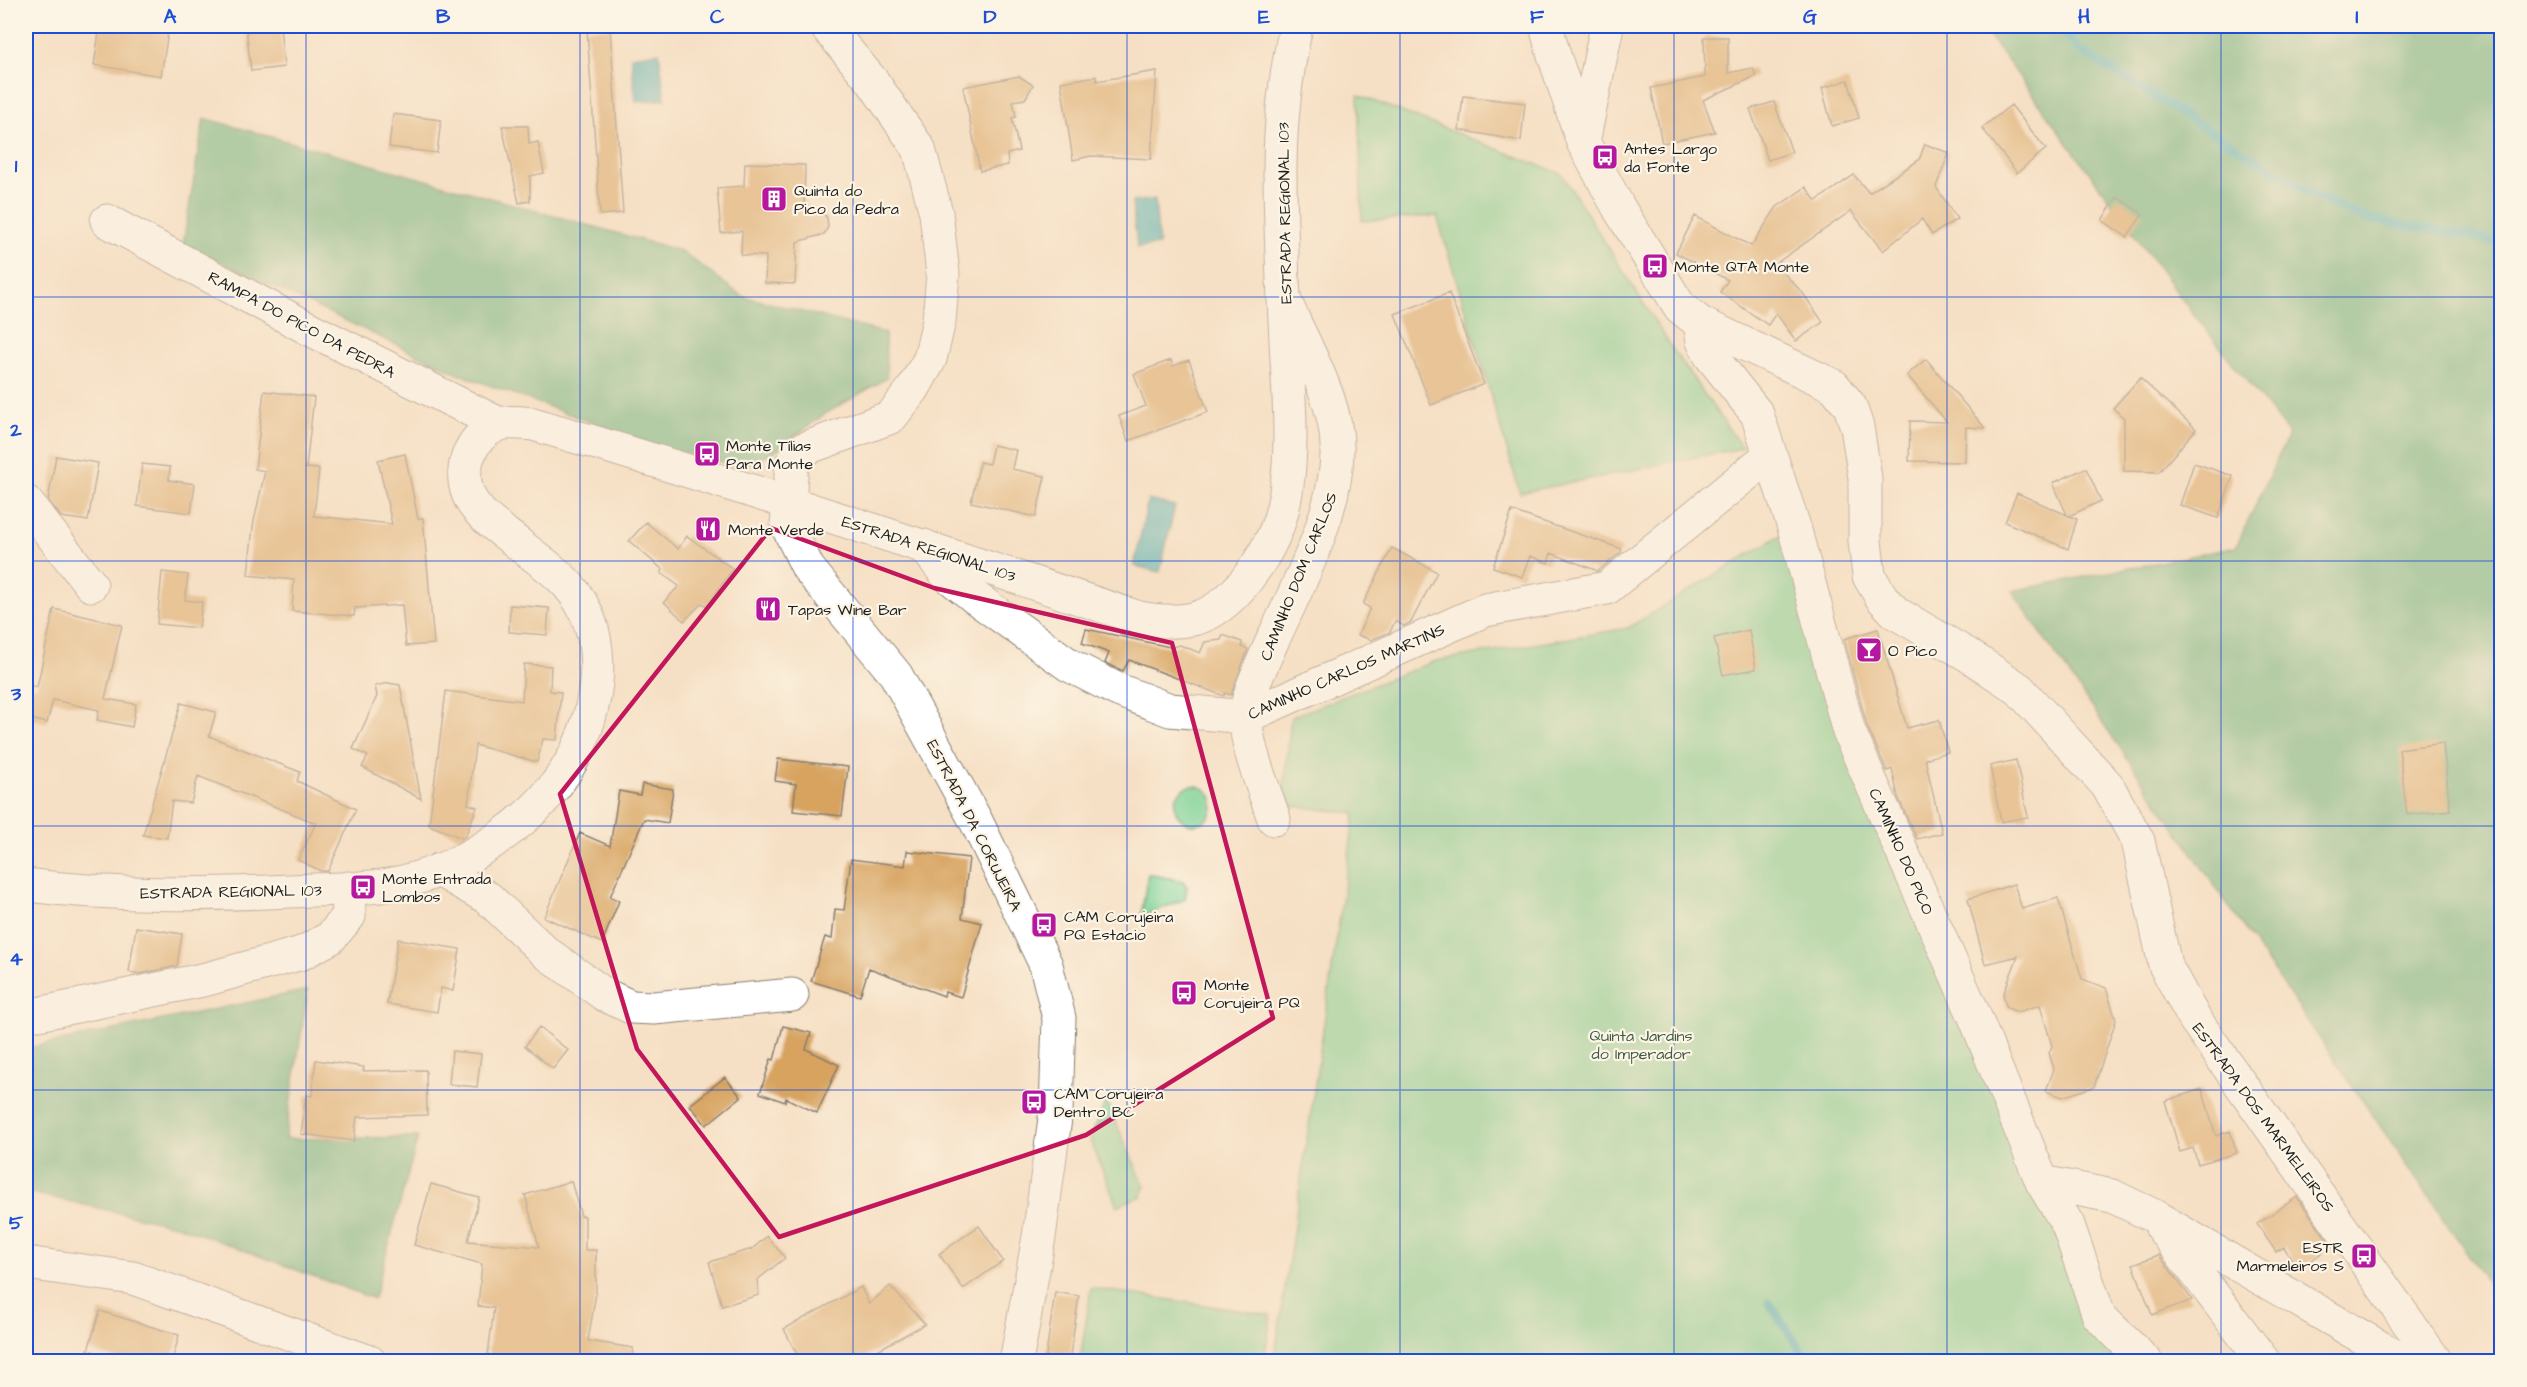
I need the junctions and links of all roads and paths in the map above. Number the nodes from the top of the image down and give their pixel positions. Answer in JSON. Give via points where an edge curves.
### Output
{"nodes":[{"id":1,"x":826,"y":26,"type":"edge"},
{"id":2,"x":1296,"y":26,"type":"edge"},
{"id":3,"x":1546,"y":26,"type":"edge"},
{"id":4,"x":1607,"y":26,"type":"edge"},
{"id":5,"x":1583,"y":142,"type":"junction"},
{"id":6,"x":108,"y":221,"type":"dead end"},
{"id":7,"x":1284,"y":300,"type":"junction"},
{"id":8,"x":1700,"y":323,"type":"junction"},
{"id":9,"x":499,"y":424,"type":"junction"},
{"id":10,"x":1770,"y":455,"type":"junction"},
{"id":11,"x":26,"y":502,"type":"edge"},
{"id":12,"x":787,"y":503,"type":"junction"},
{"id":13,"x":924,"y":546,"type":"junction"},
{"id":14,"x":92,"y":585,"type":"dead end"},
{"id":15,"x":1245,"y":717,"type":"junction"},
{"id":16,"x":1274,"y":819,"type":"dead end"},
{"id":17,"x":439,"y":870,"type":"junction"},
{"id":18,"x":26,"y":885,"type":"edge"},
{"id":19,"x":348,"y":888,"type":"junction"},
{"id":20,"x":792,"y":995,"type":"dead end"},
{"id":21,"x":26,"y":1013,"type":"edge"},
{"id":22,"x":2042,"y":1182,"type":"junction"},
{"id":23,"x":2152,"y":1215,"type":"junction"},
{"id":24,"x":26,"y":1263,"type":"edge"},
{"id":25,"x":370,"y":1362,"type":"edge"},
{"id":26,"x":1016,"y":1362,"type":"edge"},
{"id":27,"x":2146,"y":1362,"type":"edge"},
{"id":28,"x":2264,"y":1362,"type":"edge"},
{"id":29,"x":2405,"y":1362,"type":"edge"},
{"id":30,"x":2436,"y":1362,"type":"edge"}],
"edges":[{"from":1,"to":12,"type":"main road","name":"ESTRADA DA CORUJEIRA","via":[[873,82],[919,149],[937,224],[943,274],[939,321],[930,359],[913,389],[891,417],[801,450],[792,463]]},
{"from":2,"to":7,"type":"main road","name":"ESTRADA REGIONAL 103","via":[[1283,110],[1280,169]]},
{"from":3,"to":5,"type":"main road","name":"ESTRADA DOS MARMELEIROS"},
{"from":4,"to":5,"type":"main road"},
{"from":5,"to":8,"type":"main road","name":"ESTRADA DOS MARMELEIROS","via":[[1680,307]]},
{"from":6,"to":9,"type":"main road","name":"RAMPA DO PICO DA PEDRA"},
{"from":7,"to":13,"type":"main road","name":"ESTRADA REGIONAL 103","via":[[1290,412],[1282,514],[1264,556],[1232,595],[1211,611],[1194,619],[1139,618]]},
{"from":7,"to":15,"type":"main road","name":"CAMINHO DOM CARLOS","via":[[1331,408],[1337,443],[1336,480],[1323,522],[1256,679]]},
{"from":8,"to":10,"type":"main road","name":"CAMINHO DO PICO","via":[[1710,355],[1757,414]]},
{"from":8,"to":30,"type":"main road","name":"ESTRADA DOS MARMELEIROS","via":[[1834,386],[1850,406],[1865,478],[1869,576],[1882,598],[1896,613],[2019,689],[2107,785],[2138,841],[2165,965],[2194,1018]]},
{"from":9,"to":12,"type":"main road","name":"ESTRADA REGIONAL 103","via":[[533,424]]},
{"from":9,"to":17,"type":"main road","name":"ESTRADA REGIONAL 103","via":[[485,432],[468,453],[465,484],[471,500],[484,516],[567,584],[579,600],[594,636],[598,677],[579,746],[540,804],[502,836]]},
{"from":10,"to":15,"type":"main road","name":"CAMINHO CARLOS MARTINS","via":[[1607,588],[1485,610]]},
{"from":10,"to":22,"type":"main road","name":"CAMINHO DO PICO","via":[[1797,537],[1849,732],[1975,1017]]},
{"from":11,"to":14,"type":"main road"},
{"from":12,"to":13,"type":"main road","name":"ESTRADA REGIONAL 103"},
{"from":12,"to":26,"type":"main road","name":"ESTRADA DA CORUJEIRA","via":[[787,525],[808,568],[896,675],[976,821],[1046,965],[1059,1018],[1056,1111],[1039,1237]]},
{"from":13,"to":15,"type":"main road","name":"CAMINHO CARLOS MARTINS","via":[[947,575],[1069,665],[1170,710]]},
{"from":15,"to":16,"type":"main road","name":"CAMINHO DOM CARLOS","via":[[1248,740]]},
{"from":17,"to":19,"type":"main road","name":"ESTRADA REGIONAL 103","via":[[388,885]]},
{"from":17,"to":20,"type":"main road","via":[[488,898],[545,952],[604,995],[632,1007]]},
{"from":18,"to":19,"type":"main road","name":"ESTRADA REGIONAL 103","via":[[79,892],[224,894]]},
{"from":19,"to":21,"type":"main road","via":[[349,916],[330,938],[302,953],[207,979],[38,1014]]},
{"from":22,"to":23,"type":"main road","via":[[2112,1197]]},
{"from":22,"to":27,"type":"main road","name":"CAMINHO DO PICO","via":[[2068,1225],[2099,1316]]},
{"from":23,"to":28,"type":"main road"},
{"from":23,"to":29,"type":"main road"},
{"from":24,"to":25,"type":"main road","via":[[133,1278]]}]}
